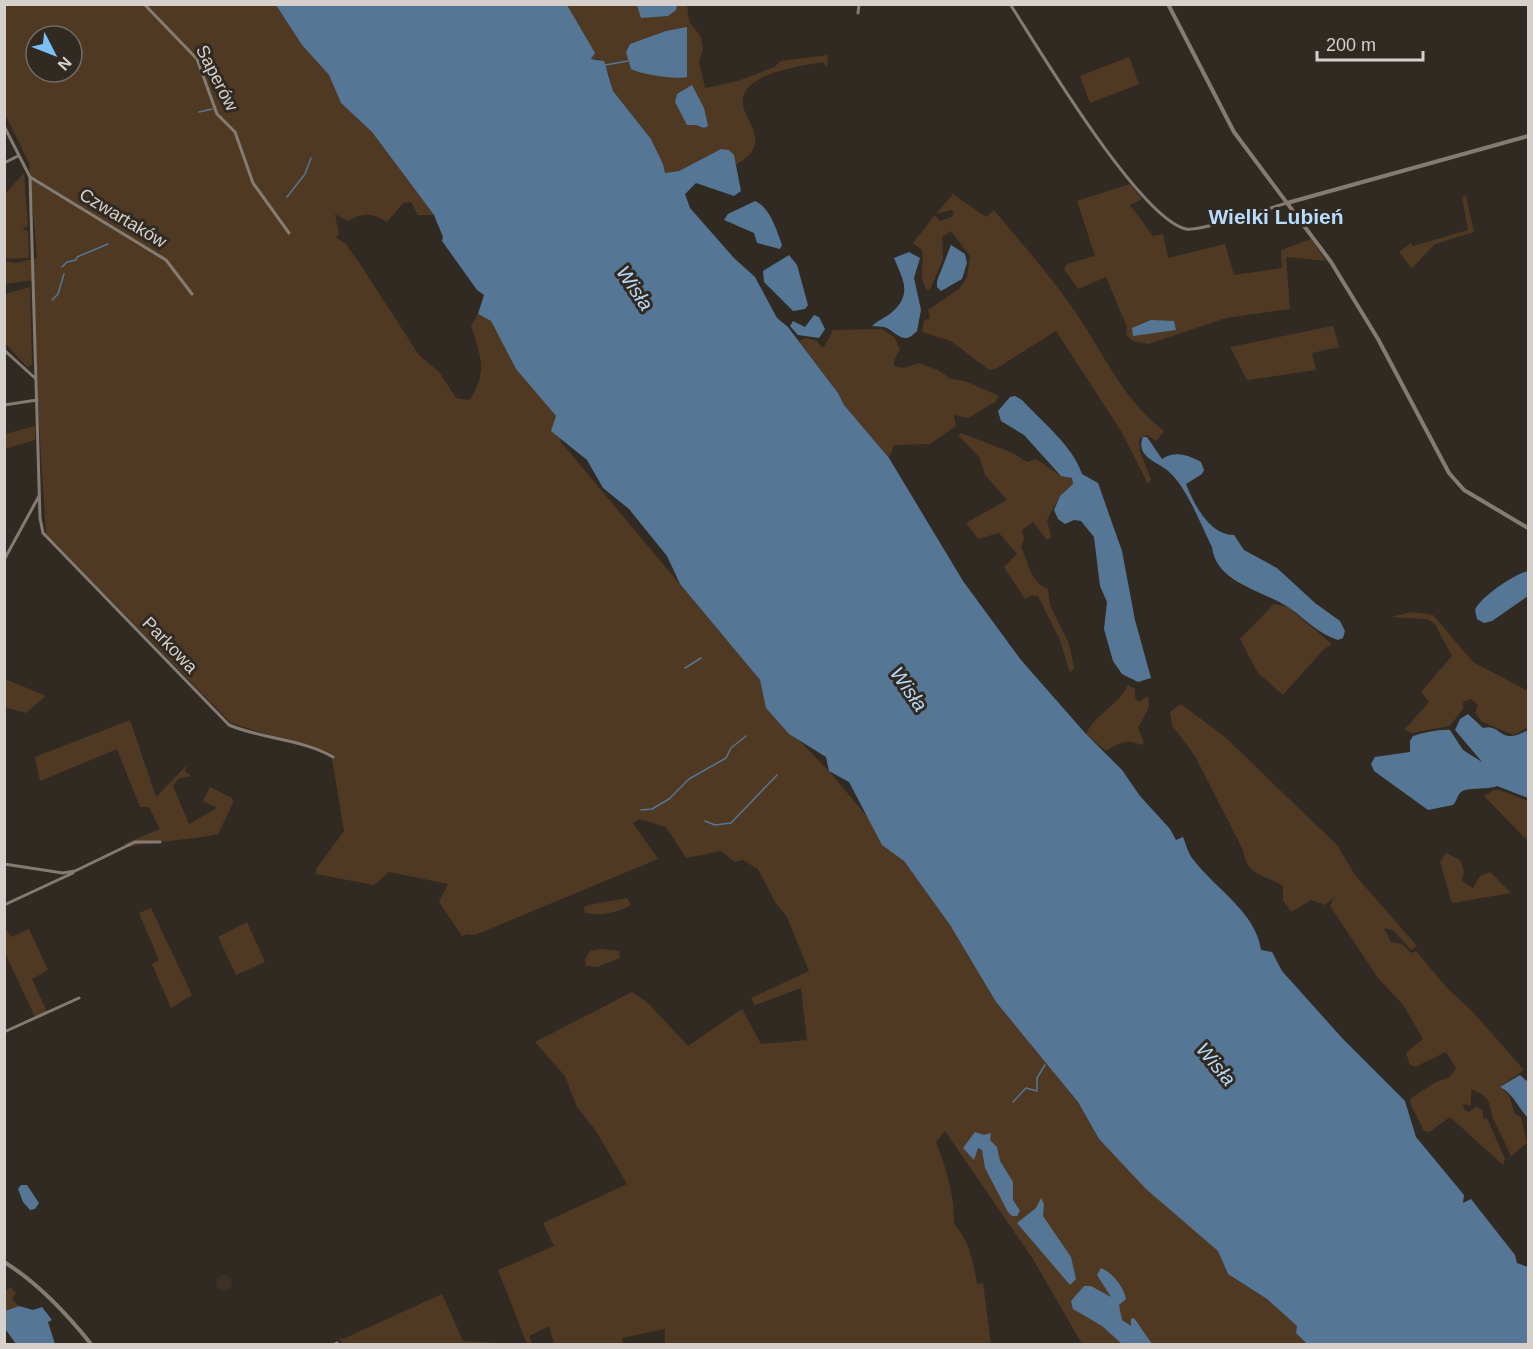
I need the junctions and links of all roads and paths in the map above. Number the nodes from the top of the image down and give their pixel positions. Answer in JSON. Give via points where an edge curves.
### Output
{"nodes":[{"id":1,"x":144,"y":4,"type":"edge"},
{"id":2,"x":859,"y":4,"type":"edge"},
{"id":3,"x":1010,"y":4,"type":"edge"},
{"id":4,"x":1168,"y":4,"type":"edge"},
{"id":5,"x":858,"y":12,"type":"dead end"},
{"id":6,"x":4,"y":126,"type":"edge"},
{"id":7,"x":1528,"y":136,"type":"edge"},
{"id":8,"x":18,"y":156,"type":"junction"},
{"id":9,"x":4,"y":163,"type":"edge"},
{"id":10,"x":30,"y":177,"type":"junction"},
{"id":11,"x":1287,"y":203,"type":"junction"},
{"id":12,"x":289,"y":233,"type":"dead end"},
{"id":13,"x":192,"y":294,"type":"dead end"},
{"id":14,"x":4,"y":350,"type":"edge"},
{"id":15,"x":36,"y":379,"type":"junction"},
{"id":16,"x":37,"y":400,"type":"junction"},
{"id":17,"x":4,"y":405,"type":"edge"},
{"id":18,"x":40,"y":494,"type":"junction"},
{"id":19,"x":1528,"y":528,"type":"edge"},
{"id":20,"x":4,"y":560,"type":"edge"},
{"id":21,"x":333,"y":757,"type":"dead end"},
{"id":22,"x":160,"y":842,"type":"dead end"},
{"id":23,"x":4,"y":864,"type":"edge"},
{"id":24,"x":73,"y":871,"type":"junction"},
{"id":25,"x":4,"y":905,"type":"edge"},
{"id":26,"x":80,"y":998,"type":"dead end"},
{"id":27,"x":4,"y":1032,"type":"edge"},
{"id":28,"x":4,"y":1262,"type":"edge"},
{"id":29,"x":92,"y":1344,"type":"edge"}],
"edges":[{"from":1,"to":12,"type":"street","name":"Saperów","via":[[197,58],[217,114],[235,132],[253,183]]},
{"from":2,"to":5,"type":"street"},
{"from":3,"to":11,"type":"street","via":[[1071,100],[1135,189],[1174,222],[1191,230]]},
{"from":4,"to":11,"type":"street","via":[[1234,132]]},
{"from":6,"to":8,"type":"street"},
{"from":7,"to":11,"type":"street"},
{"from":8,"to":9,"type":"street"},
{"from":8,"to":10,"type":"street"},
{"from":10,"to":13,"type":"street","name":"Czwartaków","via":[[166,260]]},
{"from":10,"to":15,"type":"street","name":"Parkowa"},
{"from":11,"to":19,"type":"street","via":[[1331,262],[1378,339],[1449,473],[1464,490]]},
{"from":14,"to":15,"type":"street"},
{"from":15,"to":16,"type":"street","name":"Parkowa"},
{"from":16,"to":17,"type":"street"},
{"from":16,"to":18,"type":"street","name":"Parkowa"},
{"from":18,"to":20,"type":"street"},
{"from":18,"to":21,"type":"street","name":"Parkowa","via":[[41,526],[47,538],[229,725],[321,750]]},
{"from":22,"to":24,"type":"street","via":[[135,842]]},
{"from":23,"to":24,"type":"street","via":[[54,873]]},
{"from":24,"to":25,"type":"street"},
{"from":26,"to":27,"type":"street"},
{"from":28,"to":29,"type":"street","via":[[33,1284]]}]}
